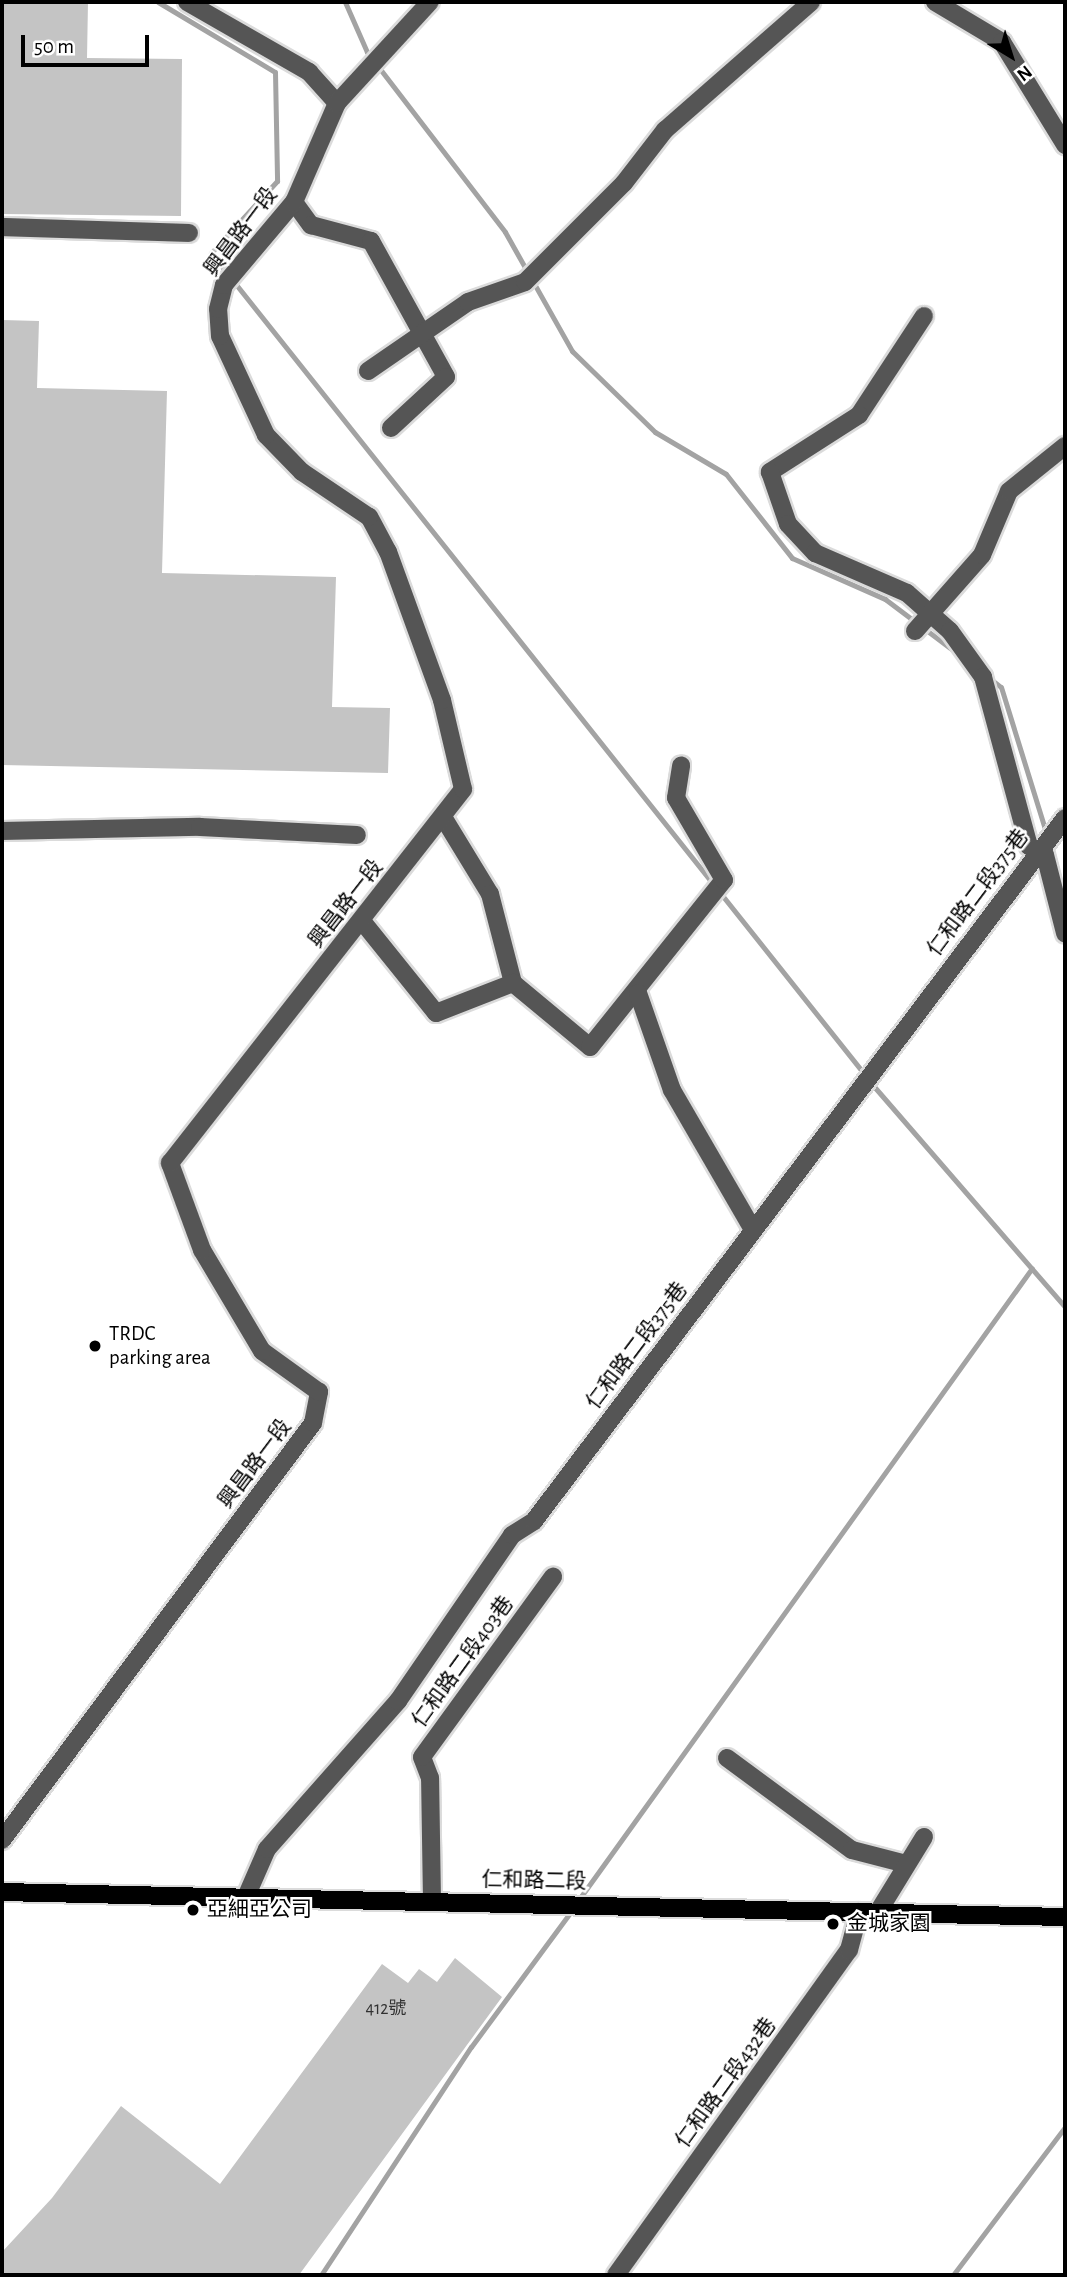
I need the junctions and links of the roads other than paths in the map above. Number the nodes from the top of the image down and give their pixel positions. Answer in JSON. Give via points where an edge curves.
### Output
{"nodes":[{"id":1,"x":187,"y":2,"type":"edge"},
{"id":2,"x":430,"y":2,"type":"edge"},
{"id":3,"x":811,"y":2,"type":"edge"},
{"id":4,"x":935,"y":2,"type":"edge"},
{"id":5,"x":337,"y":103,"type":"junction"},
{"id":6,"x":1065,"y":145,"type":"edge"},
{"id":7,"x":294,"y":202,"type":"junction"},
{"id":8,"x":2,"y":227,"type":"edge"},
{"id":9,"x":189,"y":233,"type":"dead end"},
{"id":10,"x":924,"y":316,"type":"dead end"},
{"id":11,"x":424,"y":337,"type":"junction"},
{"id":12,"x":368,"y":372,"type":"dead end"},
{"id":13,"x":391,"y":428,"type":"dead end"},
{"id":14,"x":1065,"y":446,"type":"edge"},
{"id":15,"x":922,"y":620,"type":"junction"},
{"id":16,"x":681,"y":765,"type":"dead end"},
{"id":17,"x":443,"y":817,"type":"junction"},
{"id":18,"x":1065,"y":818,"type":"edge"},
{"id":19,"x":2,"y":831,"type":"edge"},
{"id":20,"x":358,"y":835,"type":"dead end"},
{"id":21,"x":1044,"y":843,"type":"junction"},
{"id":22,"x":362,"y":921,"type":"junction"},
{"id":23,"x":1065,"y":933,"type":"edge"},
{"id":24,"x":513,"y":983,"type":"junction"},
{"id":25,"x":638,"y":993,"type":"junction"},
{"id":26,"x":753,"y":1230,"type":"junction"},
{"id":27,"x":553,"y":1577,"type":"dead end"},
{"id":28,"x":727,"y":1758,"type":"dead end"},
{"id":29,"x":924,"y":1837,"type":"dead end"},
{"id":30,"x":2,"y":1840,"type":"edge"},
{"id":31,"x":906,"y":1864,"type":"junction"},
{"id":32,"x":2,"y":1892,"type":"edge"},
{"id":33,"x":246,"y":1897,"type":"junction"},
{"id":34,"x":432,"y":1901,"type":"junction"},
{"id":35,"x":859,"y":1912,"type":"junction"},
{"id":36,"x":878,"y":1912,"type":"junction"},
{"id":37,"x":1065,"y":1917,"type":"edge"},
{"id":38,"x":616,"y":2275,"type":"edge"}],
"edges":[{"from":1,"to":5,"type":"street","via":[[309,72]]},
{"from":2,"to":5,"type":"street"},
{"from":3,"to":11,"type":"street","via":[[665,130],[625,183],[525,282],[468,302]]},
{"from":4,"to":6,"type":"street","via":[[1002,42]]},
{"from":5,"to":7,"type":"street","name":"興昌路一段"},
{"from":7,"to":11,"type":"street","via":[[311,225],[371,240]]},
{"from":7,"to":17,"type":"street","name":"興昌路一段","via":[[224,285],[220,337],[266,435],[302,472],[369,517],[388,552],[461,768],[463,789]]},
{"from":8,"to":9,"type":"street"},
{"from":10,"to":15,"type":"street","via":[[859,415],[770,472],[788,524],[815,553],[907,593]]},
{"from":11,"to":12,"type":"street"},
{"from":11,"to":13,"type":"street","via":[[446,377]]},
{"from":14,"to":15,"type":"street","via":[[1009,491],[982,555]]},
{"from":15,"to":21,"type":"street","via":[[983,677],[1029,846]]},
{"from":16,"to":25,"type":"street","via":[[676,798],[724,880]]},
{"from":17,"to":22,"type":"street","name":"興昌路一段"},
{"from":17,"to":24,"type":"street","via":[[489,894]]},
{"from":18,"to":21,"type":"street","name":"仁和路二段375巷"},
{"from":19,"to":20,"type":"street","via":[[200,827]]},
{"from":21,"to":23,"type":"street"},
{"from":21,"to":26,"type":"street","name":"仁和路二段375巷"},
{"from":22,"to":24,"type":"street","via":[[436,1013]]},
{"from":22,"to":30,"type":"street","name":"興昌路一段","via":[[170,1163],[202,1250],[262,1351],[319,1392],[313,1423]]},
{"from":24,"to":25,"type":"street","via":[[590,1047]]},
{"from":25,"to":26,"type":"street","via":[[672,1090]]},
{"from":26,"to":33,"type":"street","name":"仁和路二段375巷","via":[[534,1521],[512,1535],[398,1701],[267,1849]]},
{"from":27,"to":34,"type":"street","name":"仁和路二段403巷","via":[[422,1757],[430,1778]]},
{"from":28,"to":31,"type":"street","via":[[852,1850]]},
{"from":29,"to":31,"type":"street"},
{"from":31,"to":36,"type":"street"},
{"from":32,"to":33,"type":"main road","name":"仁和路二段"},
{"from":33,"to":34,"type":"main road","name":"仁和路二段"},
{"from":34,"to":35,"type":"main road","name":"仁和路二段"},
{"from":35,"to":36,"type":"main road","name":"仁和路二段"},
{"from":35,"to":38,"type":"street","name":"仁和路二段432巷","via":[[849,1950]]},
{"from":36,"to":37,"type":"main road","name":"仁和路二段"}]}
